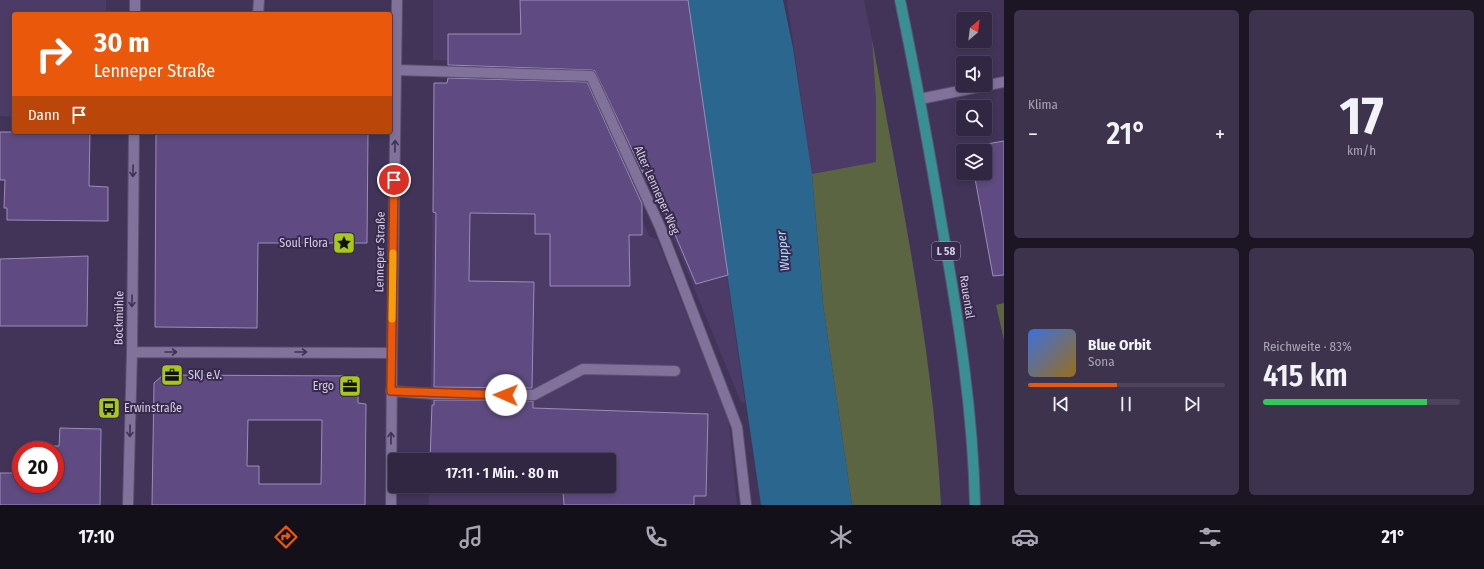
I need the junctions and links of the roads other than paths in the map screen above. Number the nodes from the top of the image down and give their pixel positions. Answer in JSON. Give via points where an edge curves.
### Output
{"nodes":[{"id":1,"x":135,"y":0,"type":"edge"},
{"id":2,"x":259,"y":0,"type":"edge"},
{"id":3,"x":397,"y":0,"type":"edge"},
{"id":4,"x":900,"y":0,"type":"edge"},
{"id":5,"x":135,"y":12,"type":"edge"},
{"id":6,"x":258,"y":12,"type":"edge"},
{"id":7,"x":396,"y":70,"type":"junction"},
{"id":8,"x":1004,"y":82,"type":"edge"},
{"id":9,"x":920,"y":99,"type":"junction"},
{"id":10,"x":134,"y":134,"type":"edge"},
{"id":11,"x":132,"y":352,"type":"junction"},
{"id":12,"x":392,"y":353,"type":"junction"},
{"id":13,"x":675,"y":371,"type":"dead end"},
{"id":14,"x":391,"y":391,"type":"junction"},
{"id":15,"x":128,"y":505,"type":"edge"},
{"id":16,"x":391,"y":505,"type":"edge"},
{"id":17,"x":746,"y":505,"type":"edge"},
{"id":18,"x":975,"y":505,"type":"edge"}],
"edges":[{"from":1,"to":5,"type":"street"},
{"from":2,"to":6,"type":"street"},
{"from":3,"to":7,"type":"street","name":"Lenneper Straße"},
{"from":4,"to":9,"type":"main road","name":"Rauental","number":"L 58"},
{"from":12,"to":7,"type":"street","name":"Lenneper Straße","one_way":true},
{"from":7,"to":17,"type":"street","name":"Alter Lenneper Weg","via":[[591,76],[660,227],[737,427]]},
{"from":8,"to":9,"type":"street"},
{"from":9,"to":18,"type":"main road","name":"Rauental","number":"L 58","via":[[958,315],[969,402]]},
{"from":10,"to":11,"type":"street","name":"Bockmühle","one_way":true},
{"from":11,"to":12,"type":"street","one_way":true},
{"from":11,"to":15,"type":"street","name":"Bockmühle","one_way":true},
{"from":12,"to":14,"type":"street","name":"Lenneper Straße"},
{"from":13,"to":14,"type":"street","via":[[583,369],[534,395]]},
{"from":16,"to":14,"type":"street","name":"Lenneper Straße","one_way":true}]}
